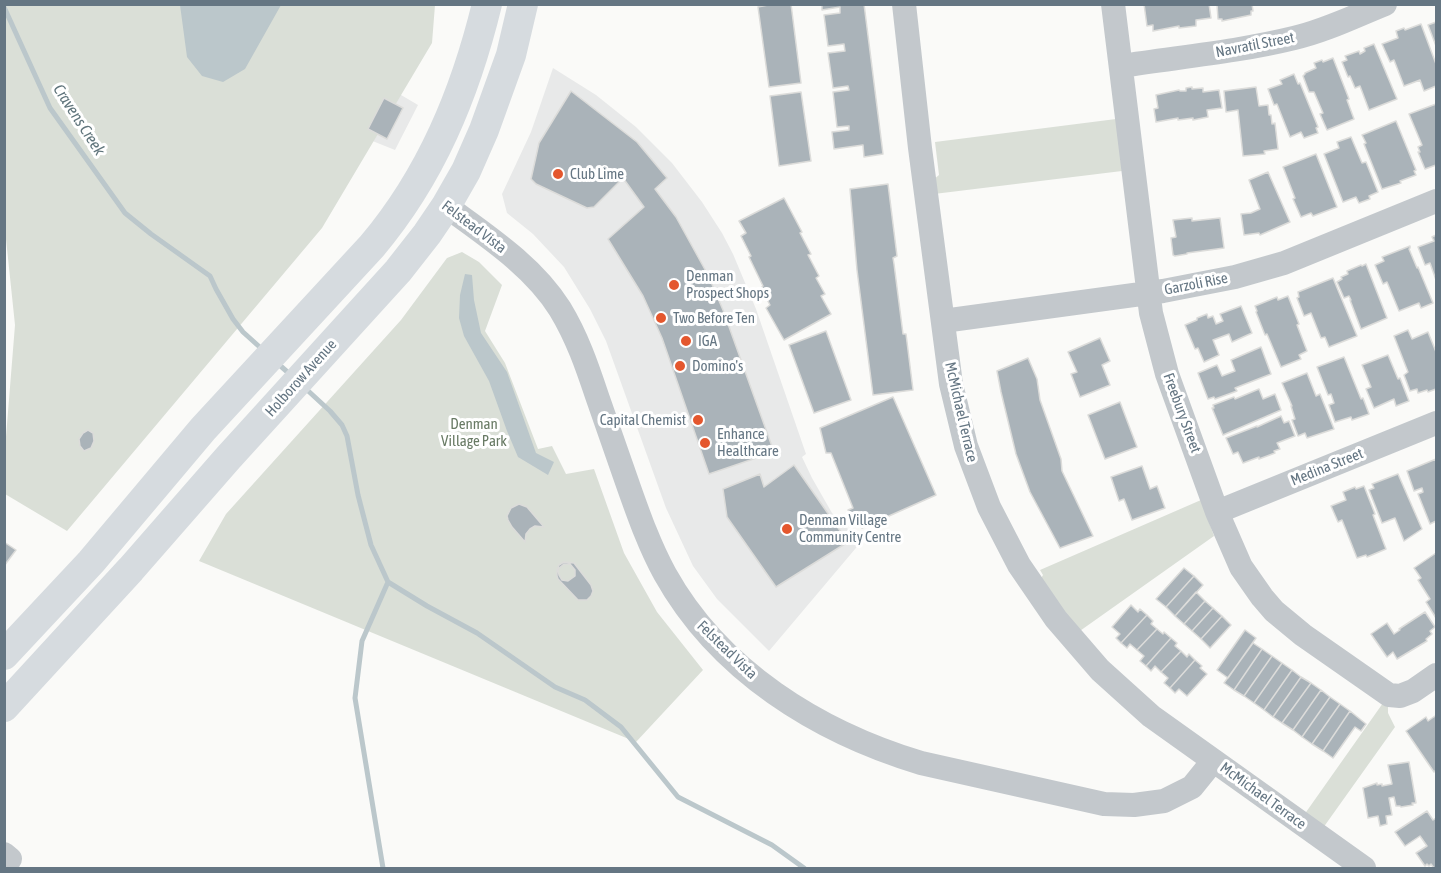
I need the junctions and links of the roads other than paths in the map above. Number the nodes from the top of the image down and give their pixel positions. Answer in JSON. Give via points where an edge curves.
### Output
{"nodes":[{"id":1,"x":487,"y":4,"type":"edge"},
{"id":2,"x":523,"y":4,"type":"edge"},
{"id":3,"x":904,"y":4,"type":"edge"},
{"id":4,"x":1113,"y":4,"type":"edge"},
{"id":5,"x":1385,"y":4,"type":"edge"},
{"id":6,"x":1121,"y":66,"type":"junction"},
{"id":7,"x":417,"y":184,"type":"junction"},
{"id":8,"x":1437,"y":201,"type":"edge"},
{"id":9,"x":446,"y":206,"type":"junction"},
{"id":10,"x":1149,"y":293,"type":"junction"},
{"id":11,"x":943,"y":321,"type":"junction"},
{"id":12,"x":1437,"y":423,"type":"edge"},
{"id":13,"x":1217,"y":512,"type":"junction"},
{"id":14,"x":4,"y":655,"type":"edge"},
{"id":15,"x":1437,"y":675,"type":"edge"},
{"id":16,"x":4,"y":707,"type":"edge"},
{"id":17,"x":1213,"y":760,"type":"junction"},
{"id":18,"x":1364,"y":868,"type":"edge"}],
"edges":[{"from":1,"to":7,"type":"main road","via":[[461,93]]},
{"from":2,"to":9,"type":"main road","name":"Holborow Avenue","via":[[502,84],[466,171]]},
{"from":3,"to":11,"type":"street","name":"McMichael Terrace"},
{"from":4,"to":6,"type":"street","name":"Freebury Street"},
{"from":5,"to":6,"type":"street","name":"Navratil Street","via":[[1295,38]]},
{"from":6,"to":10,"type":"street","name":"Freebury Street"},
{"from":7,"to":9,"type":"main road","name":"Felstead Vista"},
{"from":7,"to":14,"type":"main road","via":[[372,246],[203,429],[91,562]]},
{"from":8,"to":10,"type":"street","name":"Garzoli Rise","via":[[1284,263],[1235,277]]},
{"from":9,"to":16,"type":"main road","name":"Holborow Avenue","via":[[398,271]]},
{"from":9,"to":17,"type":"street","name":"Felstead Vista","via":[[516,259],[560,309],[580,347],[643,529],[665,574],[710,637],[770,690],[816,720],[894,754],[1104,804],[1164,801],[1192,787]]},
{"from":10,"to":11,"type":"street","name":"Garzoli Rise"},
{"from":10,"to":13,"type":"street","name":"Freebury Street","via":[[1167,374]]},
{"from":11,"to":17,"type":"street","name":"McMichael Terrace","via":[[951,384],[966,446],[988,507],[1018,565],[1056,619],[1100,670],[1151,716]]},
{"from":12,"to":13,"type":"street","name":"Medina Street"},
{"from":13,"to":15,"type":"street","name":"Freebury Street","via":[[1241,567],[1274,611],[1303,635],[1389,695],[1413,692]]},
{"from":17,"to":18,"type":"street","name":"McMichael Terrace"}]}
